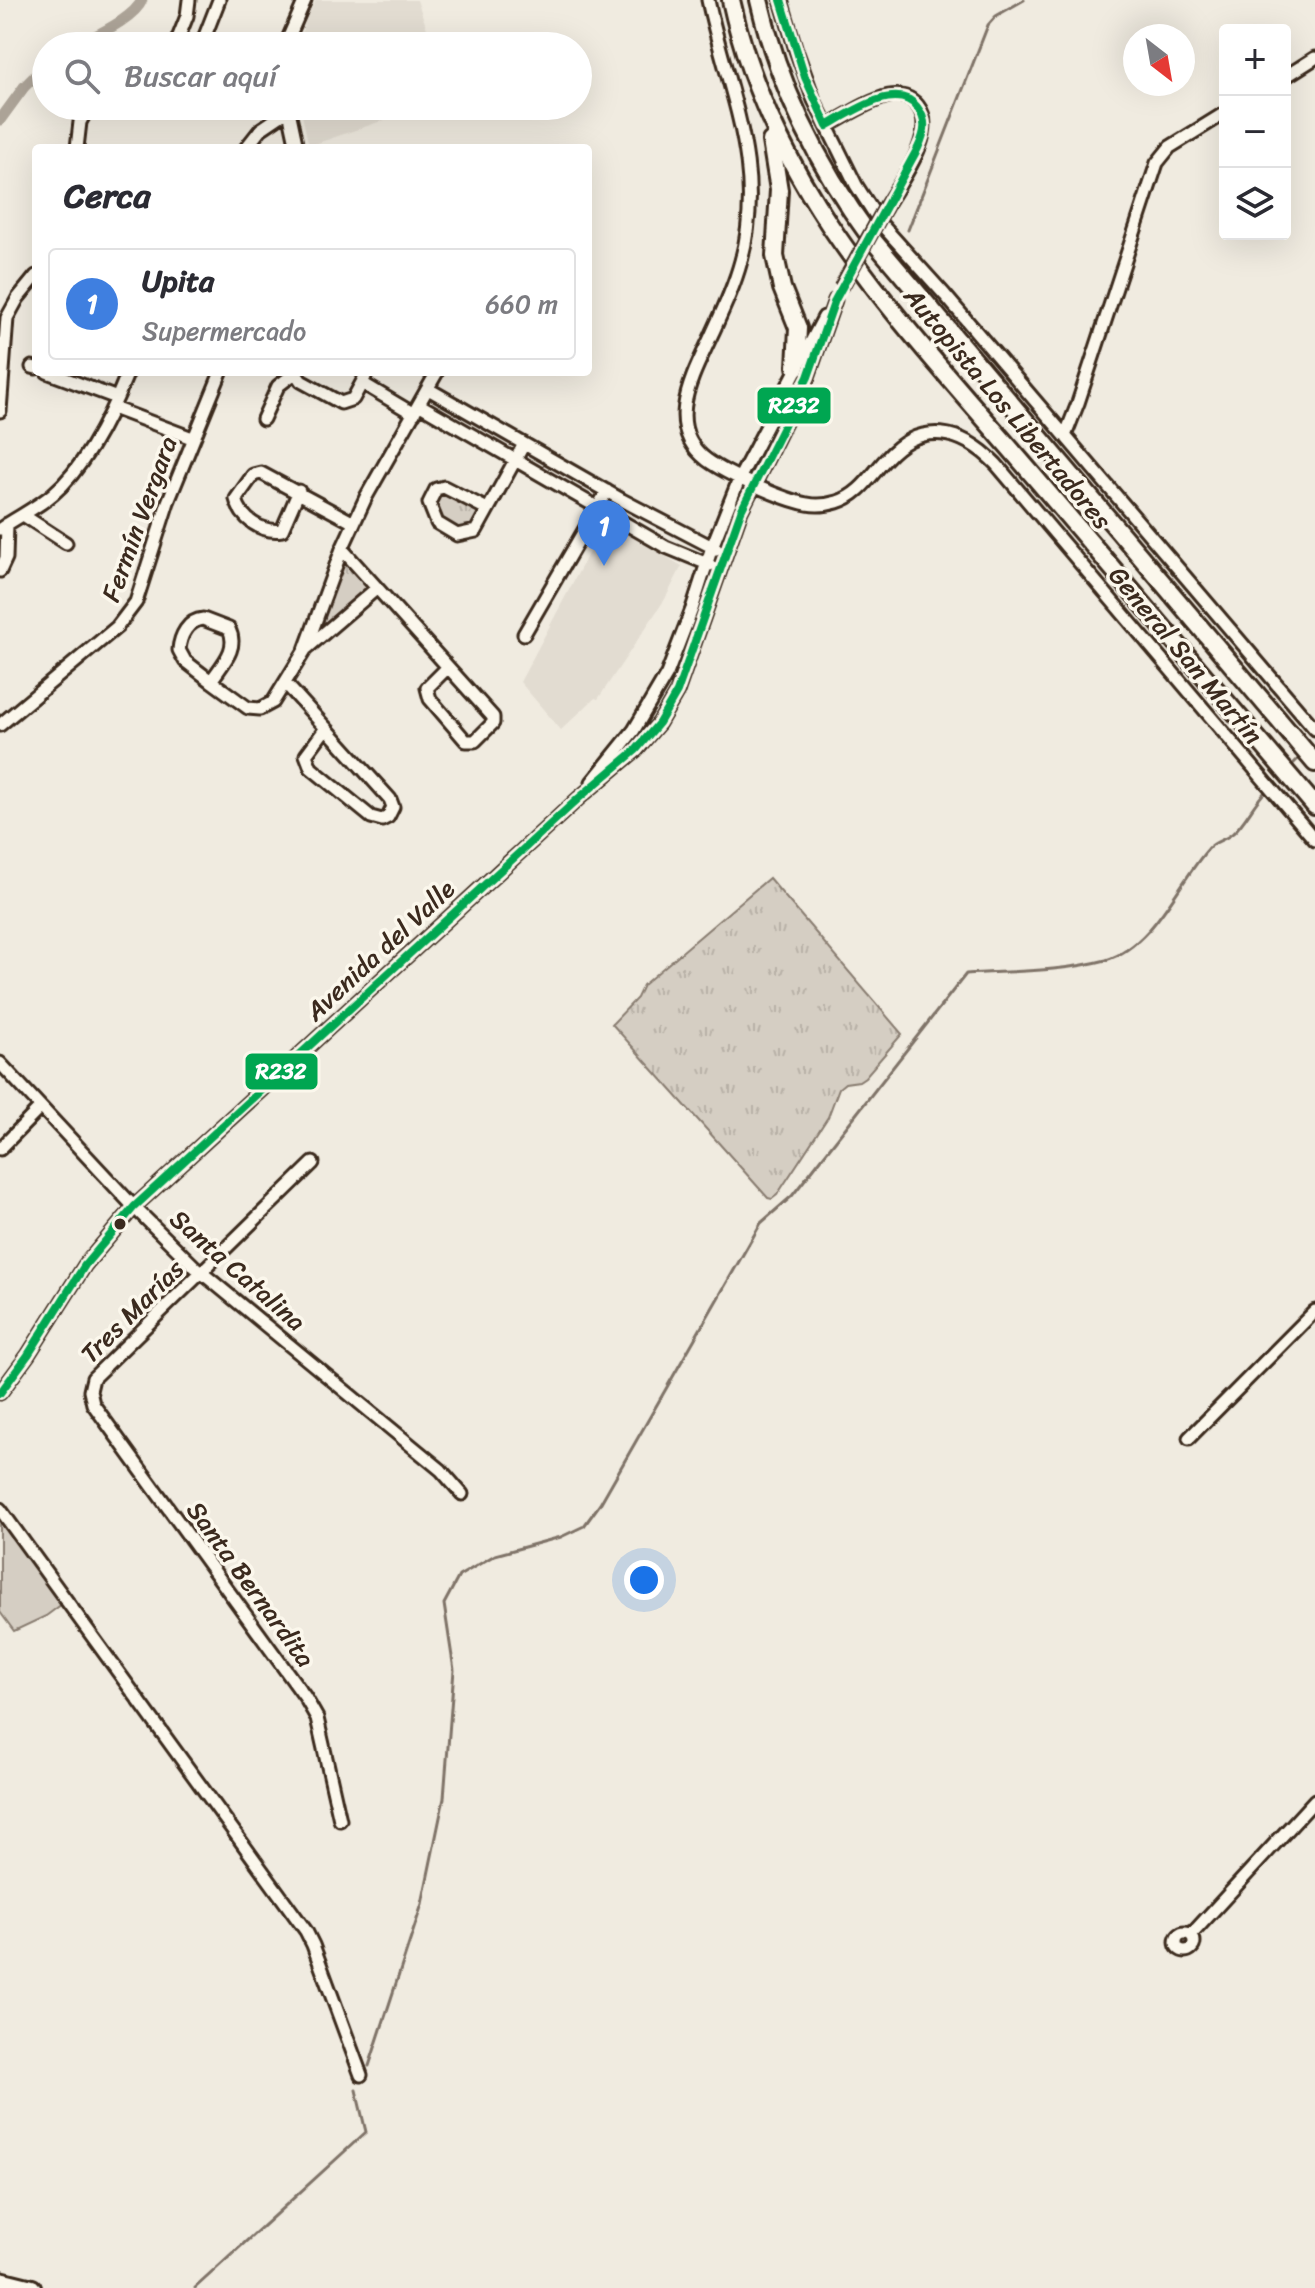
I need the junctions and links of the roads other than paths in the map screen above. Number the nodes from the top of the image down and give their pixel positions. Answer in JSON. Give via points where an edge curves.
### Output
{"nodes":[{"id":1,"x":189,"y":0,"type":"edge"},
{"id":2,"x":219,"y":0,"type":"edge"},
{"id":3,"x":305,"y":0,"type":"edge"},
{"id":4,"x":708,"y":0,"type":"edge"},
{"id":5,"x":731,"y":0,"type":"edge"},
{"id":6,"x":759,"y":0,"type":"edge"},
{"id":7,"x":781,"y":0,"type":"edge"},
{"id":8,"x":181,"y":32,"type":"edge"},
{"id":9,"x":206,"y":32,"type":"edge"},
{"id":10,"x":291,"y":32,"type":"edge"},
{"id":11,"x":1315,"y":58,"type":"edge"},
{"id":12,"x":1291,"y":73,"type":"edge"},
{"id":13,"x":755,"y":86,"type":"junction"},
{"id":14,"x":1219,"y":117,"type":"edge"},
{"id":15,"x":81,"y":120,"type":"edge"},
{"id":16,"x":270,"y":120,"type":"edge"},
{"id":17,"x":286,"y":120,"type":"edge"},
{"id":18,"x":827,"y":126,"type":"junction"},
{"id":19,"x":77,"y":144,"type":"edge"},
{"id":20,"x":249,"y":144,"type":"edge"},
{"id":21,"x":295,"y":144,"type":"edge"},
{"id":22,"x":32,"y":281,"type":"edge"},
{"id":23,"x":835,"y":300,"type":"junction"},
{"id":24,"x":796,"y":367,"type":"junction"},
{"id":25,"x":56,"y":376,"type":"edge"},
{"id":26,"x":126,"y":376,"type":"edge"},
{"id":27,"x":219,"y":376,"type":"edge"},
{"id":28,"x":290,"y":376,"type":"edge"},
{"id":29,"x":298,"y":376,"type":"edge"},
{"id":30,"x":435,"y":376,"type":"edge"},
{"id":31,"x":362,"y":378,"type":"edge"},
{"id":32,"x":430,"y":390,"type":"junction"},
{"id":33,"x":115,"y":403,"type":"junction"},
{"id":34,"x":417,"y":410,"type":"junction"},
{"id":35,"x":0,"y":411,"type":"edge"},
{"id":36,"x":263,"y":419,"type":"dead end"},
{"id":37,"x":1065,"y":436,"type":"junction"},
{"id":38,"x":192,"y":438,"type":"junction"},
{"id":39,"x":524,"y":444,"type":"junction"},
{"id":40,"x":516,"y":460,"type":"junction"},
{"id":41,"x":740,"y":477,"type":"junction"},
{"id":42,"x":755,"y":484,"type":"junction"},
{"id":43,"x":299,"y":491,"type":"junction"},
{"id":44,"x":607,"y":491,"type":"junction"},
{"id":45,"x":598,"y":507,"type":"junction"},
{"id":46,"x":487,"y":509,"type":"junction"},
{"id":47,"x":23,"y":515,"type":"junction"},
{"id":48,"x":354,"y":523,"type":"junction"},
{"id":49,"x":4,"y":526,"type":"edge"},
{"id":50,"x":66,"y":543,"type":"dead end"},
{"id":51,"x":712,"y":547,"type":"junction"},
{"id":52,"x":342,"y":549,"type":"junction"},
{"id":53,"x":726,"y":553,"type":"junction"},
{"id":54,"x":706,"y":563,"type":"junction"},
{"id":55,"x":0,"y":571,"type":"edge"},
{"id":56,"x":720,"y":572,"type":"junction"},
{"id":57,"x":377,"y":588,"type":"junction"},
{"id":58,"x":524,"y":634,"type":"dead end"},
{"id":59,"x":305,"y":650,"type":"junction"},
{"id":60,"x":448,"y":667,"type":"junction"},
{"id":61,"x":211,"y":681,"type":"junction"},
{"id":62,"x":286,"y":684,"type":"junction"},
{"id":63,"x":0,"y":725,"type":"edge"},
{"id":64,"x":1311,"y":725,"type":"edge"},
{"id":65,"x":326,"y":728,"type":"junction"},
{"id":66,"x":1315,"y":763,"type":"edge"},
{"id":67,"x":579,"y":798,"type":"junction"},
{"id":68,"x":1312,"y":803,"type":"edge"},
{"id":69,"x":1315,"y":840,"type":"edge"},
{"id":70,"x":0,"y":1063,"type":"edge"},
{"id":71,"x":41,"y":1107,"type":"junction"},
{"id":72,"x":0,"y":1149,"type":"edge"},
{"id":73,"x":313,"y":1163,"type":"dead end"},
{"id":74,"x":134,"y":1207,"type":"junction"},
{"id":75,"x":201,"y":1272,"type":"junction"},
{"id":76,"x":1315,"y":1311,"type":"edge"},
{"id":77,"x":90,"y":1391,"type":"joint"},
{"id":78,"x":0,"y":1393,"type":"edge"},
{"id":79,"x":1189,"y":1438,"type":"dead end"},
{"id":80,"x":462,"y":1494,"type":"dead end"},
{"id":81,"x":0,"y":1509,"type":"edge"},
{"id":82,"x":1315,"y":1800,"type":"edge"},
{"id":83,"x":340,"y":1820,"type":"dead end"},
{"id":84,"x":1191,"y":1935,"type":"dead end"},
{"id":85,"x":361,"y":2075,"type":"dead end"},
{"id":86,"x":0,"y":2280,"type":"edge"},
{"id":87,"x":32,"y":2288,"type":"edge"}],
"edges":[{"from":1,"to":8,"type":"street"},
{"from":2,"to":9,"type":"street"},
{"from":3,"to":10,"type":"street"},
{"from":4,"to":41,"type":"street","name":"General San Martín","via":[[746,145],[749,206],[741,263],[687,389],[683,420],[700,454]]},
{"from":5,"to":13,"type":"highway","name":"Autopista Los Libertadores"},
{"from":6,"to":66,"type":"highway","name":"Autopista Los Libertadores","via":[[797,116],[862,227]]},
{"from":7,"to":18,"type":"street","name":"General San Martín"},
{"from":11,"to":12,"type":"street"},
{"from":13,"to":24,"type":"highway","via":[[778,175],[775,256],[798,328]]},
{"from":13,"to":68,"type":"highway","name":"Autopista Los Libertadores","via":[[799,179],[861,270]]},
{"from":14,"to":37,"type":"street","via":[[1170,147],[1157,163]]},
{"from":15,"to":19,"type":"street"},
{"from":16,"to":20,"type":"street"},
{"from":17,"to":21,"type":"street"},
{"from":18,"to":23,"type":"street","name":"Avenida del Valle","bridge":true,"via":[[887,97],[907,98],[919,107],[925,126],[922,141]]},
{"from":18,"to":37,"type":"street","name":"General San Martín","via":[[881,224]]},
{"from":22,"to":35,"type":"street","via":[[7,318]]},
{"from":23,"to":24,"type":"street","name":"Avenida del Valle"},
{"from":23,"to":42,"type":"street","name":"Avenida del Valle","via":[[808,377]]},
{"from":24,"to":41,"type":"street","name":"Avenida del Valle"},
{"from":25,"to":33,"type":"street"},
{"from":26,"to":33,"type":"street"},
{"from":27,"to":38,"type":"street","name":"Fermín Vergara"},
{"from":28,"to":36,"type":"street","via":[[278,386]]},
{"from":29,"to":31,"type":"street","via":[[341,403],[353,399]]},
{"from":30,"to":32,"type":"street"},
{"from":31,"to":34,"type":"street"},
{"from":32,"to":34,"type":"street"},
{"from":32,"to":39,"type":"street"},
{"from":33,"to":38,"type":"street"},
{"from":33,"to":47,"type":"street","via":[[69,477]]},
{"from":34,"to":40,"type":"street"},
{"from":34,"to":48,"type":"street"},
{"from":37,"to":64,"type":"street","name":"General San Martín"},
{"from":38,"to":63,"type":"street","name":"Fermín Vergara","via":[[129,614]]},
{"from":39,"to":40,"type":"street"},
{"from":39,"to":44,"type":"street"},
{"from":40,"to":45,"type":"street"},
{"from":40,"to":46,"type":"street"},
{"from":41,"to":42,"type":"street","name":"General San Martín"},
{"from":41,"to":51,"type":"street","name":"Avenida del Valle"},
{"from":42,"to":53,"type":"street","name":"Avenida del Valle"},
{"from":42,"to":69,"type":"street","name":"General San Martín","via":[[801,503],[829,504],[858,491],[910,439],[939,433],[967,440],[996,464]]},
{"from":43,"to":43,"type":"street","via":[[261,473],[253,475],[236,499],[243,516],[273,532],[282,530]]},
{"from":43,"to":48,"type":"street"},
{"from":44,"to":45,"type":"street"},
{"from":44,"to":51,"type":"street"},
{"from":45,"to":54,"type":"street","via":[[666,547]]},
{"from":45,"to":58,"type":"street"},
{"from":46,"to":46,"type":"street","via":[[444,487],[436,489],[429,503],[437,523],[457,535],[476,531]]},
{"from":47,"to":49,"type":"street"},
{"from":47,"to":50,"type":"street"},
{"from":48,"to":52,"type":"street"},
{"from":49,"to":55,"type":"street","via":[[6,558]]},
{"from":51,"to":53,"type":"street"},
{"from":51,"to":54,"type":"street","name":"Avenida del Valle"},
{"from":52,"to":57,"type":"street"},
{"from":52,"to":59,"type":"street"},
{"from":53,"to":56,"type":"street","name":"Avenida del Valle"},
{"from":54,"to":56,"type":"street"},
{"from":54,"to":67,"type":"street","name":"Avenida del Valle","via":[[683,637],[659,689],[634,730]]},
{"from":56,"to":67,"type":"street","name":"Avenida del Valle","via":[[669,708],[636,750]]},
{"from":57,"to":59,"type":"street"},
{"from":57,"to":60,"type":"street"},
{"from":59,"to":62,"type":"street"},
{"from":60,"to":60,"type":"street","via":[[493,717],[475,741],[466,741],[430,699],[427,688]]},
{"from":61,"to":61,"type":"street","via":[[234,645],[233,638],[218,623],[196,620],[188,625],[179,650]]},
{"from":61,"to":62,"type":"street","via":[[237,702],[260,709]]},
{"from":62,"to":65,"type":"street"},
{"from":65,"to":65,"type":"street","via":[[306,755],[311,768],[371,817],[388,817],[390,799]]},
{"from":67,"to":74,"type":"street","name":"Avenida del Valle"},
{"from":70,"to":71,"type":"street","name":"Santa Catalina"},
{"from":71,"to":72,"type":"street"},
{"from":71,"to":74,"type":"street","name":"Santa Catalina"},
{"from":73,"to":75,"type":"street","name":"Tres Marías"},
{"from":74,"to":75,"type":"street","name":"Santa Catalina"},
{"from":74,"to":78,"type":"street","name":"Avenida del Valle","via":[[85,1265]]},
{"from":75,"to":77,"type":"street","name":"Tres Marías","via":[[93,1378]]},
{"from":75,"to":80,"type":"street","name":"Santa Catalina","via":[[441,1470]]},
{"from":76,"to":79,"type":"street"},
{"from":77,"to":83,"type":"street","name":"Santa Bernardita","via":[[93,1404],[305,1697],[317,1718]]},
{"from":81,"to":85,"type":"street","via":[[306,1931]]},
{"from":82,"to":84,"type":"street"},
{"from":86,"to":87,"type":"highway"}]}
